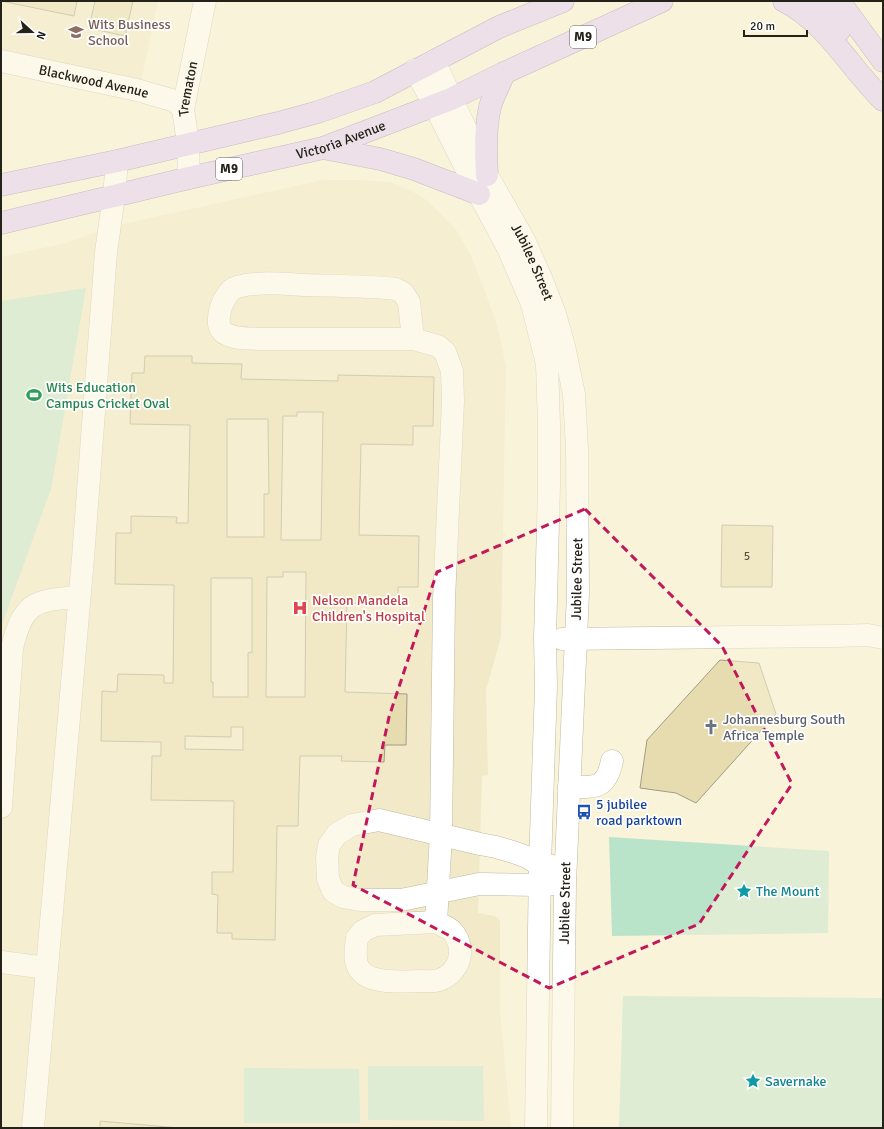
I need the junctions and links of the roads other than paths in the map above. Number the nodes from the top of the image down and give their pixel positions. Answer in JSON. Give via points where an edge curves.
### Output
{"nodes":[{"id":1,"x":205,"y":1,"type":"edge"},
{"id":2,"x":563,"y":1,"type":"edge"},
{"id":3,"x":662,"y":1,"type":"edge"},
{"id":4,"x":784,"y":1,"type":"edge"},
{"id":5,"x":815,"y":1,"type":"edge"},
{"id":6,"x":839,"y":1,"type":"edge"},
{"id":7,"x":1,"y":61,"type":"edge"},
{"id":8,"x":434,"y":61,"type":"junction"},
{"id":9,"x":883,"y":61,"type":"edge"},
{"id":10,"x":415,"y":70,"type":"junction"},
{"id":11,"x":504,"y":73,"type":"junction"},
{"id":12,"x":883,"y":87,"type":"edge"},
{"id":13,"x":883,"y":100,"type":"edge"},
{"id":14,"x":443,"y":103,"type":"junction"},
{"id":15,"x":183,"y":109,"type":"junction"},
{"id":16,"x":188,"y":143,"type":"junction"},
{"id":17,"x":323,"y":148,"type":"junction"},
{"id":18,"x":117,"y":160,"type":"junction"},
{"id":19,"x":189,"y":178,"type":"junction"},
{"id":20,"x":1,"y":185,"type":"edge"},
{"id":21,"x":483,"y":185,"type":"junction"},
{"id":22,"x":114,"y":196,"type":"junction"},
{"id":23,"x":1,"y":223,"type":"edge"},
{"id":24,"x":516,"y":244,"type":"junction"},
{"id":25,"x":413,"y":339,"type":"junction"},
{"id":26,"x":79,"y":597,"type":"junction"},
{"id":27,"x":883,"y":638,"type":"edge"},
{"id":28,"x":576,"y":639,"type":"junction"},
{"id":29,"x":545,"y":640,"type":"junction"},
{"id":30,"x":612,"y":761,"type":"dead end"},
{"id":31,"x":569,"y":787,"type":"junction"},
{"id":32,"x":1,"y":807,"type":"edge"},
{"id":33,"x":441,"y":835,"type":"junction"},
{"id":34,"x":539,"y":875,"type":"junction"},
{"id":35,"x":565,"y":875,"type":"junction"},
{"id":36,"x":437,"y":892,"type":"junction"},
{"id":37,"x":436,"y":922,"type":"junction"},
{"id":38,"x":1,"y":962,"type":"edge"},
{"id":39,"x":47,"y":968,"type":"junction"},
{"id":40,"x":34,"y":1128,"type":"edge"},
{"id":41,"x":536,"y":1128,"type":"edge"},
{"id":42,"x":562,"y":1128,"type":"edge"}],
"edges":[{"from":1,"to":15,"type":"street","name":"Trematon"},
{"from":2,"to":8,"type":"main road","number":"M9","via":[[499,27]]},
{"from":3,"to":11,"type":"main road","name":"Victoria Avenue","number":"M9"},
{"from":4,"to":13,"type":"main road","via":[[794,6],[823,31]]},
{"from":5,"to":12,"type":"main road"},
{"from":6,"to":9,"type":"main road"},
{"from":7,"to":15,"type":"street","name":"Blackwood Avenue","via":[[144,92],[175,101]]},
{"from":8,"to":10,"type":"main road","number":"M9"},
{"from":8,"to":14,"type":"street","name":"Jubilee Street"},
{"from":10,"to":14,"type":"street"},
{"from":10,"to":16,"type":"main road","number":"M9","via":[[374,92],[318,112]]},
{"from":11,"to":14,"type":"main road","name":"Victoria Avenue","number":"M9"},
{"from":11,"to":21,"type":"main road","via":[[490,106]]},
{"from":14,"to":17,"type":"main road","name":"Victoria Avenue","number":"M9"},
{"from":14,"to":21,"type":"street","name":"Jubilee Street"},
{"from":15,"to":16,"type":"street","name":"Trematon"},
{"from":16,"to":18,"type":"main road","number":"M9"},
{"from":16,"to":19,"type":"street","name":"Trematon"},
{"from":17,"to":19,"type":"main road","name":"Victoria Avenue","number":"M9"},
{"from":17,"to":21,"type":"main road","via":[[380,159]]},
{"from":18,"to":20,"type":"main road","number":"M9"},
{"from":18,"to":22,"type":"street"},
{"from":19,"to":22,"type":"main road","name":"Victoria Avenue","number":"M9"},
{"from":21,"to":24,"type":"street","name":"Jubilee Street"},
{"from":22,"to":23,"type":"main road","name":"Victoria Avenue","number":"M9"},
{"from":22,"to":26,"type":"street","via":[[106,252]]},
{"from":24,"to":28,"type":"street","name":"Jubilee Street","via":[[541,278],[555,314],[574,394],[577,449]]},
{"from":24,"to":29,"type":"street","name":"Jubilee Street","via":[[546,364],[549,424]]},
{"from":25,"to":25,"type":"street","via":[[236,337],[224,333],[221,329],[220,311],[226,295],[235,287],[259,284],[396,289],[403,293],[409,302]]},
{"from":25,"to":33,"type":"street","via":[[438,346],[445,352],[452,371],[453,401],[444,599]]},
{"from":26,"to":32,"type":"street","via":[[52,599],[36,604],[26,612],[17,629],[12,648]]},
{"from":26,"to":39,"type":"street"},
{"from":27,"to":28,"type":"street","via":[[868,635]]},
{"from":28,"to":29,"type":"street"},
{"from":28,"to":31,"type":"street","name":"Jubilee Street"},
{"from":29,"to":34,"type":"street","name":"Jubilee Street","via":[[546,686]]},
{"from":30,"to":31,"type":"street","via":[[610,771],[602,783],[594,787]]},
{"from":31,"to":35,"type":"street","name":"Jubilee Street"},
{"from":33,"to":34,"type":"street","via":[[527,857]]},
{"from":33,"to":36,"type":"street"},
{"from":33,"to":36,"type":"street","via":[[379,820],[352,825],[337,834],[329,846],[327,857],[328,879],[333,891],[343,897],[360,900],[400,900]]},
{"from":34,"to":35,"type":"street"},
{"from":34,"to":36,"type":"street"},
{"from":34,"to":41,"type":"street","name":"Jubilee Street"},
{"from":35,"to":42,"type":"street","name":"Jubilee Street"},
{"from":36,"to":37,"type":"street"},
{"from":37,"to":37,"type":"street","via":[[375,925],[364,931],[356,938],[355,958],[360,970],[369,977],[386,981],[439,981],[453,972],[460,959],[460,944],[451,930]]},
{"from":38,"to":39,"type":"street"},
{"from":39,"to":40,"type":"street"}]}
